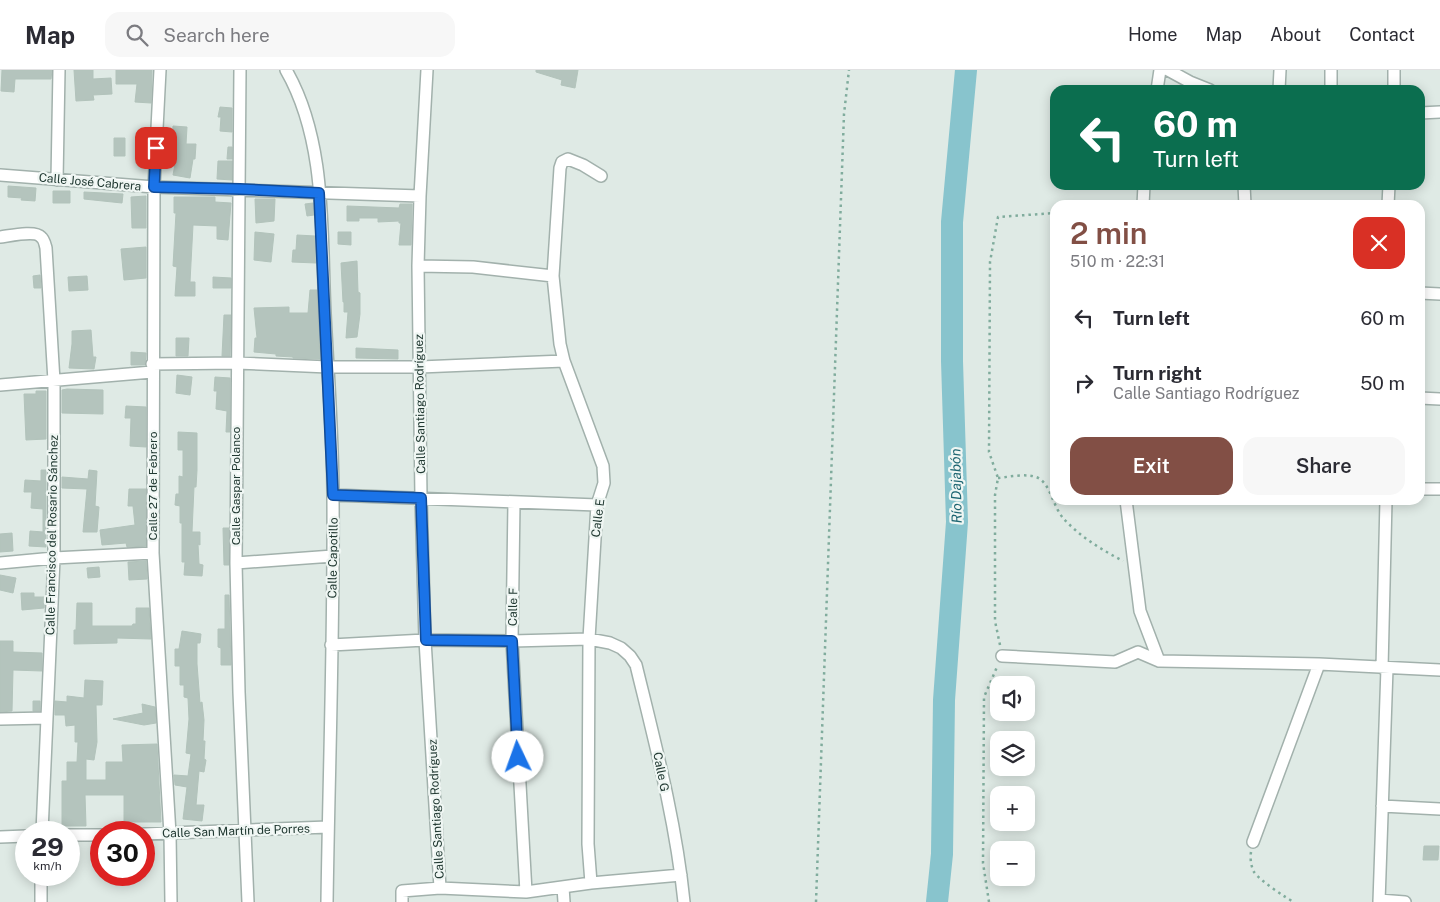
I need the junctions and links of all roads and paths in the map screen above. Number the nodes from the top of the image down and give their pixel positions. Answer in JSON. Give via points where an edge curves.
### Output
{"nodes":[{"id":1,"x":59,"y":70,"type":"edge"},
{"id":2,"x":160,"y":70,"type":"edge"},
{"id":3,"x":240,"y":70,"type":"edge"},
{"id":4,"x":286,"y":70,"type":"edge"},
{"id":5,"x":427,"y":70,"type":"edge"},
{"id":6,"x":849,"y":70,"type":"edge"},
{"id":7,"x":1160,"y":70,"type":"edge"},
{"id":8,"x":1168,"y":70,"type":"edge"},
{"id":9,"x":1280,"y":70,"type":"edge"},
{"id":10,"x":1331,"y":70,"type":"edge"},
{"id":11,"x":1394,"y":70,"type":"edge"},
{"id":12,"x":1158,"y":85,"type":"edge"},
{"id":13,"x":1198,"y":85,"type":"edge"},
{"id":14,"x":1279,"y":85,"type":"edge"},
{"id":15,"x":1331,"y":85,"type":"edge"},
{"id":16,"x":1394,"y":85,"type":"edge"},
{"id":17,"x":1440,"y":112,"type":"edge"},
{"id":18,"x":1425,"y":113,"type":"edge"},
{"id":19,"x":0,"y":175,"type":"edge"},
{"id":20,"x":601,"y":176,"type":"dead end"},
{"id":21,"x":57,"y":180,"type":"junction"},
{"id":22,"x":154,"y":187,"type":"junction"},
{"id":23,"x":240,"y":189,"type":"junction"},
{"id":24,"x":319,"y":193,"type":"junction"},
{"id":25,"x":420,"y":196,"type":"junction"},
{"id":26,"x":1050,"y":213,"type":"edge"},
{"id":27,"x":0,"y":237,"type":"edge"},
{"id":28,"x":418,"y":266,"type":"junction"},
{"id":29,"x":553,"y":276,"type":"junction"},
{"id":30,"x":1425,"y":293,"type":"edge"},
{"id":31,"x":1440,"y":294,"type":"edge"},
{"id":32,"x":564,"y":361,"type":"junction"},
{"id":33,"x":237,"y":363,"type":"junction"},
{"id":34,"x":328,"y":367,"type":"junction"},
{"id":35,"x":420,"y":367,"type":"junction"},
{"id":36,"x":152,"y":368,"type":"junction"},
{"id":37,"x":54,"y":381,"type":"junction"},
{"id":38,"x":0,"y":385,"type":"edge"},
{"id":39,"x":1425,"y":398,"type":"edge"},
{"id":40,"x":1440,"y":399,"type":"edge"},
{"id":41,"x":998,"y":478,"type":"junction"},
{"id":42,"x":1425,"y":489,"type":"edge"},
{"id":43,"x":1440,"y":489,"type":"edge"},
{"id":44,"x":1050,"y":494,"type":"edge"},
{"id":45,"x":333,"y":495,"type":"junction"},
{"id":46,"x":421,"y":498,"type":"junction"},
{"id":47,"x":514,"y":502,"type":"junction"},
{"id":48,"x":597,"y":505,"type":"junction"},
{"id":49,"x":1054,"y":505,"type":"edge"},
{"id":50,"x":1127,"y":505,"type":"edge"},
{"id":51,"x":1386,"y":505,"type":"edge"},
{"id":52,"x":153,"y":553,"type":"junction"},
{"id":53,"x":333,"y":556,"type":"junction"},
{"id":54,"x":54,"y":558,"type":"junction"},
{"id":55,"x":0,"y":563,"type":"edge"},
{"id":56,"x":236,"y":563,"type":"junction"},
{"id":57,"x":1133,"y":567,"type":"junction"},
{"id":58,"x":590,"y":639,"type":"junction"},
{"id":59,"x":426,"y":640,"type":"junction"},
{"id":60,"x":512,"y":641,"type":"junction"},
{"id":61,"x":331,"y":645,"type":"junction"},
{"id":62,"x":1002,"y":656,"type":"junction"},
{"id":63,"x":1159,"y":661,"type":"junction"},
{"id":64,"x":1319,"y":664,"type":"junction"},
{"id":65,"x":1384,"y":668,"type":"junction"},
{"id":66,"x":1440,"y":670,"type":"edge"},
{"id":67,"x":47,"y":718,"type":"junction"},
{"id":68,"x":0,"y":719,"type":"edge"},
{"id":69,"x":1382,"y":806,"type":"junction"},
{"id":70,"x":1440,"y":809,"type":"edge"},
{"id":71,"x":42,"y":821,"type":"edge"},
{"id":72,"x":328,"y":828,"type":"junction"},
{"id":73,"x":246,"y":830,"type":"junction"},
{"id":74,"x":155,"y":834,"type":"edge"},
{"id":75,"x":170,"y":834,"type":"junction"},
{"id":76,"x":15,"y":836,"type":"edge"},
{"id":77,"x":0,"y":837,"type":"edge"},
{"id":78,"x":1253,"y":842,"type":"joint"},
{"id":79,"x":681,"y":875,"type":"junction"},
{"id":80,"x":591,"y":883,"type":"junction"},
{"id":81,"x":41,"y":886,"type":"edge"},
{"id":82,"x":563,"y":887,"type":"junction"},
{"id":83,"x":440,"y":888,"type":"junction"},
{"id":84,"x":526,"y":892,"type":"junction"},
{"id":85,"x":1379,"y":901,"type":"edge"},
{"id":86,"x":41,"y":902,"type":"edge"},
{"id":87,"x":171,"y":902,"type":"edge"},
{"id":88,"x":248,"y":902,"type":"edge"},
{"id":89,"x":327,"y":902,"type":"edge"},
{"id":90,"x":402,"y":902,"type":"edge"},
{"id":91,"x":564,"y":902,"type":"edge"},
{"id":92,"x":684,"y":902,"type":"edge"},
{"id":93,"x":816,"y":902,"type":"edge"},
{"id":94,"x":989,"y":902,"type":"edge"},
{"id":95,"x":1294,"y":902,"type":"edge"},
{"id":96,"x":1406,"y":902,"type":"edge"}],
"edges":[{"from":1,"to":21,"type":"street"},
{"from":2,"to":22,"type":"street","name":"Calle 27 de Febrero"},
{"from":3,"to":23,"type":"street","name":"Calle Gaspar Polanco"},
{"from":4,"to":24,"type":"street","name":"Calle Capotillo","via":[[305,113],[317,160]]},
{"from":5,"to":25,"type":"street","name":"Calle Santiago Rodríguez"},
{"from":6,"to":93,"type":"path","via":[[844,114]]},
{"from":7,"to":12,"type":"street"},
{"from":8,"to":13,"type":"street"},
{"from":9,"to":14,"type":"street"},
{"from":10,"to":15,"type":"street"},
{"from":11,"to":16,"type":"street"},
{"from":17,"to":18,"type":"street"},
{"from":19,"to":21,"type":"street","name":"Calle José Cabrera"},
{"from":20,"to":29,"type":"street","name":"Calle E","via":[[568,159],[562,162]]},
{"from":21,"to":22,"type":"street","name":"Calle José Cabrera"},
{"from":22,"to":23,"type":"street","name":"Calle José Cabrera"},
{"from":22,"to":36,"type":"street","name":"Calle 27 de Febrero"},
{"from":23,"to":24,"type":"street","name":"Calle José Cabrera"},
{"from":23,"to":33,"type":"street","name":"Calle Gaspar Polanco"},
{"from":24,"to":25,"type":"street","name":"Calle José Cabrera"},
{"from":24,"to":34,"type":"street","name":"Calle Capotillo"},
{"from":25,"to":28,"type":"street","name":"Calle Santiago Rodríguez"},
{"from":26,"to":41,"type":"path","via":[[998,216],[990,262],[989,452]]},
{"from":27,"to":37,"type":"street","name":"Calle Francisco del Rosario Sánchez","via":[[33,233],[43,239]]},
{"from":28,"to":29,"type":"street","via":[[473,267]]},
{"from":28,"to":35,"type":"street","name":"Calle Santiago Rodríguez"},
{"from":29,"to":32,"type":"street","name":"Calle E"},
{"from":30,"to":31,"type":"street"},
{"from":32,"to":35,"type":"street"},
{"from":32,"to":48,"type":"street","name":"Calle E","via":[[603,466],[604,483]]},
{"from":33,"to":34,"type":"street"},
{"from":33,"to":36,"type":"street"},
{"from":33,"to":56,"type":"street","name":"Calle Gaspar Polanco"},
{"from":34,"to":35,"type":"street"},
{"from":34,"to":45,"type":"street","name":"Calle Capotillo"},
{"from":35,"to":46,"type":"street","name":"Calle Santiago Rodríguez"},
{"from":36,"to":37,"type":"street"},
{"from":36,"to":52,"type":"street","name":"Calle 27 de Febrero"},
{"from":37,"to":38,"type":"street"},
{"from":37,"to":54,"type":"street","name":"Calle Francisco del Rosario Sánchez"},
{"from":39,"to":40,"type":"street"},
{"from":41,"to":44,"type":"path","via":[[1038,477],[1048,486]]},
{"from":41,"to":62,"type":"path","via":[[995,495],[995,621]]},
{"from":42,"to":43,"type":"street"},
{"from":45,"to":46,"type":"street"},
{"from":45,"to":53,"type":"street","name":"Calle Capotillo"},
{"from":46,"to":47,"type":"street"},
{"from":46,"to":59,"type":"street","name":"Calle Santiago Rodríguez"},
{"from":47,"to":48,"type":"street"},
{"from":47,"to":60,"type":"street","name":"Calle F"},
{"from":48,"to":58,"type":"street","name":"Calle E"},
{"from":49,"to":57,"type":"path","via":[[1063,518],[1097,548]]},
{"from":50,"to":57,"type":"street"},
{"from":51,"to":65,"type":"street"},
{"from":52,"to":54,"type":"street"},
{"from":52,"to":75,"type":"street","name":"Calle 27 de Febrero"},
{"from":53,"to":56,"type":"street"},
{"from":53,"to":61,"type":"street","name":"Calle Capotillo"},
{"from":54,"to":55,"type":"street"},
{"from":54,"to":67,"type":"street","name":"Calle Francisco del Rosario Sánchez"},
{"from":56,"to":73,"type":"street","name":"Calle Gaspar Polanco"},
{"from":57,"to":63,"type":"street","via":[[1140,612]]},
{"from":58,"to":60,"type":"street"},
{"from":58,"to":79,"type":"street","name":"Calle G","via":[[621,648],[636,665],[658,753]]},
{"from":58,"to":80,"type":"street","name":"Calle E","via":[[588,844]]},
{"from":59,"to":60,"type":"street"},
{"from":59,"to":61,"type":"street"},
{"from":59,"to":83,"type":"street","name":"Calle Santiago Rodríguez"},
{"from":60,"to":84,"type":"street","name":"Calle F"},
{"from":61,"to":72,"type":"street","name":"Calle Capotillo"},
{"from":62,"to":63,"type":"street","via":[[1115,662],[1138,652]]},
{"from":62,"to":94,"type":"path","via":[[984,698],[982,863]]},
{"from":63,"to":64,"type":"street"},
{"from":64,"to":65,"type":"street"},
{"from":64,"to":78,"type":"street"},
{"from":65,"to":66,"type":"street"},
{"from":65,"to":69,"type":"street"},
{"from":67,"to":68,"type":"street"},
{"from":67,"to":71,"type":"street","name":"Calle Francisco del Rosario Sánchez"},
{"from":69,"to":70,"type":"street"},
{"from":69,"to":85,"type":"street"},
{"from":72,"to":73,"type":"street","name":"Calle San Martín de Porres"},
{"from":72,"to":89,"type":"street","name":"Calle Capotillo"},
{"from":73,"to":75,"type":"street","name":"Calle San Martín de Porres"},
{"from":73,"to":88,"type":"street","name":"Calle Gaspar Polanco"},
{"from":74,"to":75,"type":"street","name":"Calle San Martín de Porres"},
{"from":75,"to":87,"type":"street","name":"Calle 27 de Febrero"},
{"from":76,"to":77,"type":"street"},
{"from":78,"to":95,"type":"path","via":[[1250,860],[1255,874]]},
{"from":79,"to":80,"type":"street"},
{"from":79,"to":92,"type":"street","name":"Calle G"},
{"from":80,"to":82,"type":"street"},
{"from":81,"to":86,"type":"street"},
{"from":82,"to":84,"type":"street"},
{"from":82,"to":91,"type":"street"},
{"from":83,"to":84,"type":"street"},
{"from":83,"to":90,"type":"street","via":[[402,891]]},
{"from":85,"to":96,"type":"street"}]}
